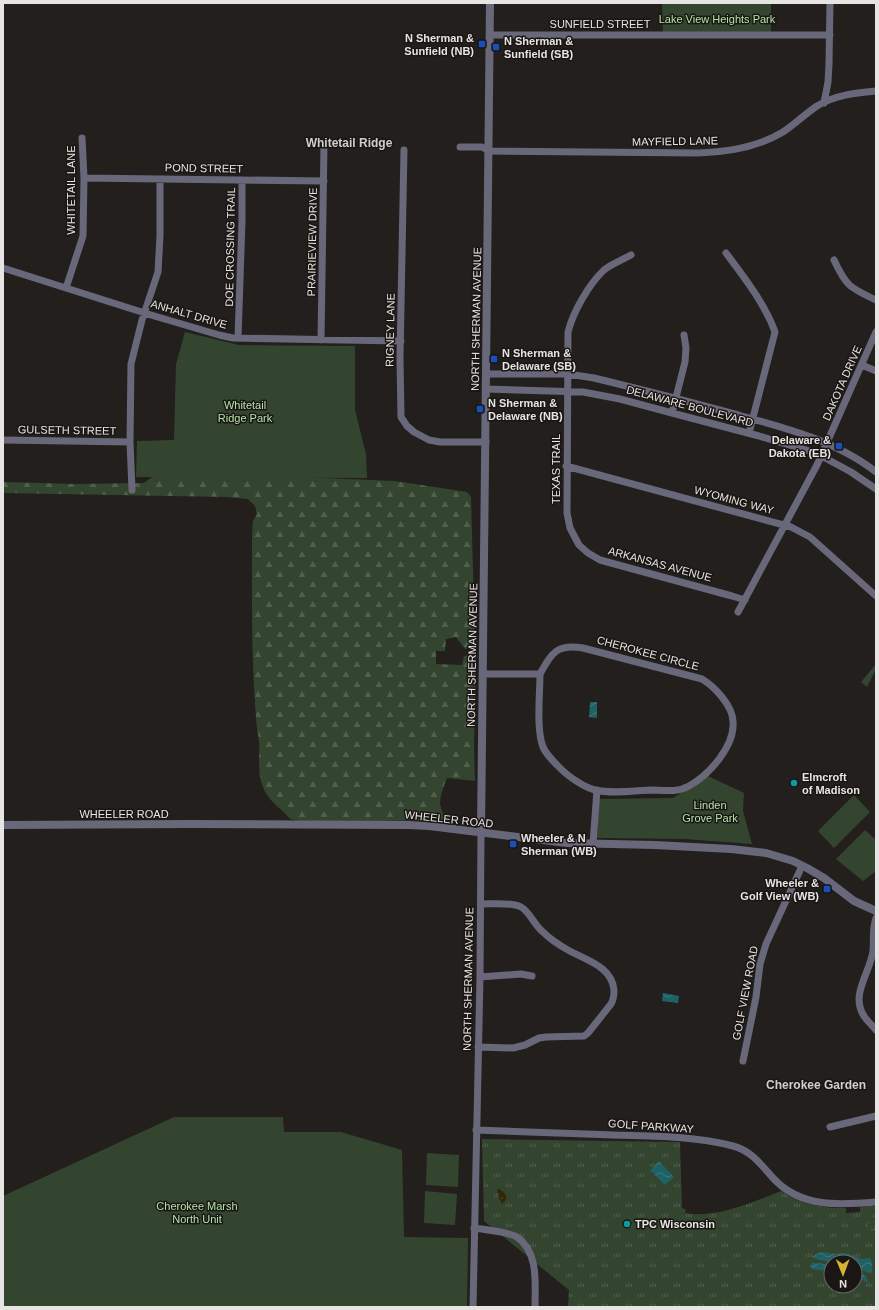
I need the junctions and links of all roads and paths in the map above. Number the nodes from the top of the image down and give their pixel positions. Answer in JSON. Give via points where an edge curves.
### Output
{"nodes":[{"id":1,"x":490,"y":3,"type":"edge"},
{"id":2,"x":830,"y":3,"type":"edge"},
{"id":3,"x":490,"y":34,"type":"junction"},
{"id":4,"x":830,"y":35,"type":"junction"},
{"id":5,"x":876,"y":91,"type":"edge"},
{"id":6,"x":824,"y":103,"type":"junction"},
{"id":7,"x":82,"y":138,"type":"dead end"},
{"id":8,"x":324,"y":145,"type":"dead end"},
{"id":9,"x":460,"y":147,"type":"dead end"},
{"id":10,"x":404,"y":150,"type":"dead end"},
{"id":11,"x":489,"y":151,"type":"junction"},
{"id":12,"x":84,"y":178,"type":"junction"},
{"id":13,"x":160,"y":179,"type":"junction"},
{"id":14,"x":242,"y":180,"type":"junction"},
{"id":15,"x":324,"y":181,"type":"junction"},
{"id":16,"x":726,"y":253,"type":"dead end"},
{"id":17,"x":631,"y":255,"type":"dead end"},
{"id":18,"x":834,"y":260,"type":"dead end"},
{"id":19,"x":3,"y":268,"type":"edge"},
{"id":20,"x":66,"y":288,"type":"junction"},
{"id":21,"x":876,"y":300,"type":"edge"},
{"id":22,"x":145,"y":313,"type":"junction"},
{"id":23,"x":876,"y":332,"type":"edge"},
{"id":24,"x":684,"y":335,"type":"dead end"},
{"id":25,"x":238,"y":338,"type":"junction"},
{"id":26,"x":321,"y":340,"type":"junction"},
{"id":27,"x":400,"y":341,"type":"junction"},
{"id":28,"x":862,"y":365,"type":"junction"},
{"id":29,"x":876,"y":371,"type":"edge"},
{"id":30,"x":487,"y":374,"type":"junction"},
{"id":31,"x":568,"y":374,"type":"junction"},
{"id":32,"x":487,"y":389,"type":"junction"},
{"id":33,"x":568,"y":391,"type":"junction"},
{"id":34,"x":676,"y":398,"type":"junction"},
{"id":35,"x":672,"y":413,"type":"junction"},
{"id":36,"x":753,"y":419,"type":"junction"},
{"id":37,"x":750,"y":433,"type":"junction"},
{"id":38,"x":3,"y":440,"type":"edge"},
{"id":39,"x":130,"y":442,"type":"junction"},
{"id":40,"x":486,"y":442,"type":"junction"},
{"id":41,"x":827,"y":443,"type":"junction"},
{"id":42,"x":821,"y":456,"type":"junction"},
{"id":43,"x":566,"y":466,"type":"junction"},
{"id":44,"x":876,"y":472,"type":"edge"},
{"id":45,"x":876,"y":489,"type":"edge"},
{"id":46,"x":132,"y":490,"type":"dead end"},
{"id":47,"x":785,"y":525,"type":"junction"},
{"id":48,"x":576,"y":539,"type":"joint"},
{"id":49,"x":876,"y":596,"type":"edge"},
{"id":50,"x":745,"y":600,"type":"junction"},
{"id":51,"x":738,"y":612,"type":"dead end"},
{"id":52,"x":483,"y":674,"type":"junction"},
{"id":53,"x":540,"y":674,"type":"junction"},
{"id":54,"x":596,"y":790,"type":"junction"},
{"id":55,"x":3,"y":825,"type":"edge"},
{"id":56,"x":481,"y":833,"type":"junction"},
{"id":57,"x":593,"y":844,"type":"junction"},
{"id":58,"x":802,"y":866,"type":"junction"},
{"id":59,"x":481,"y":904,"type":"junction"},
{"id":60,"x":876,"y":911,"type":"edge"},
{"id":61,"x":876,"y":918,"type":"edge"},
{"id":62,"x":532,"y":976,"type":"dead end"},
{"id":63,"x":480,"y":977,"type":"junction"},
{"id":64,"x":876,"y":1030,"type":"edge"},
{"id":65,"x":478,"y":1047,"type":"junction"},
{"id":66,"x":743,"y":1061,"type":"dead end"},
{"id":67,"x":876,"y":1116,"type":"edge"},
{"id":68,"x":830,"y":1127,"type":"dead end"},
{"id":69,"x":476,"y":1130,"type":"junction"},
{"id":70,"x":876,"y":1202,"type":"edge"},
{"id":71,"x":474,"y":1228,"type":"junction"},
{"id":72,"x":473,"y":1307,"type":"edge"},
{"id":73,"x":535,"y":1307,"type":"edge"}],
"edges":[{"from":1,"to":3,"type":"street","name":"NORTH SHERMAN AVENUE"},
{"from":2,"to":4,"type":"street"},
{"from":3,"to":4,"type":"street","name":"SUNFIELD STREET"},
{"from":3,"to":11,"type":"street","name":"NORTH SHERMAN AVENUE"},
{"from":4,"to":6,"type":"street","via":[[828,82]]},
{"from":5,"to":6,"type":"street","name":"MAYFIELD LANE","via":[[848,94]]},
{"from":6,"to":11,"type":"street","name":"MAYFIELD LANE","via":[[784,132],[763,142],[726,151]]},
{"from":7,"to":12,"type":"street","name":"WHITETAIL LANE"},
{"from":8,"to":15,"type":"street","name":"PRAIRIEVIEW DRIVE"},
{"from":9,"to":11,"type":"street","name":"MAYFIELD LANE","via":[[482,147]]},
{"from":10,"to":27,"type":"street","name":"RIGNEY LANE"},
{"from":11,"to":30,"type":"street","name":"NORTH SHERMAN AVENUE"},
{"from":12,"to":13,"type":"street","name":"POND STREET"},
{"from":12,"to":20,"type":"street","name":"WHITETAIL LANE","via":[[83,236]]},
{"from":13,"to":14,"type":"street","name":"POND STREET"},
{"from":13,"to":22,"type":"street","via":[[158,272]]},
{"from":14,"to":15,"type":"street","name":"POND STREET"},
{"from":14,"to":25,"type":"street","name":"DOE CROSSING TRAIL"},
{"from":15,"to":26,"type":"street","name":"PRAIRIEVIEW DRIVE"},
{"from":16,"to":36,"type":"street","via":[[763,306],[775,332]]},
{"from":17,"to":31,"type":"street","name":"TEXAS TRAIL","via":[[605,269],[576,308],[568,332]]},
{"from":18,"to":21,"type":"street","via":[[845,282],[856,291]]},
{"from":19,"to":20,"type":"street","name":"ANHALT DRIVE"},
{"from":20,"to":22,"type":"street","name":"ANHALT DRIVE"},
{"from":22,"to":25,"type":"street","name":"ANHALT DRIVE","via":[[218,335]]},
{"from":22,"to":39,"type":"street","via":[[131,364]]},
{"from":23,"to":28,"type":"street","name":"DAKOTA DRIVE"},
{"from":24,"to":34,"type":"street","via":[[686,362]]},
{"from":25,"to":26,"type":"street","name":"ANHALT DRIVE"},
{"from":26,"to":27,"type":"street","name":"ANHALT DRIVE"},
{"from":27,"to":40,"type":"street","name":"RIGNEY LANE","via":[[401,417],[407,426],[429,440]]},
{"from":28,"to":29,"type":"street"},
{"from":28,"to":41,"type":"street","name":"DAKOTA DRIVE"},
{"from":30,"to":31,"type":"street","name":"DELAWARE BOULEVARD"},
{"from":30,"to":32,"type":"street","name":"NORTH SHERMAN AVENUE"},
{"from":31,"to":33,"type":"street","name":"TEXAS TRAIL"},
{"from":31,"to":34,"type":"street","name":"DELAWARE BOULEVARD"},
{"from":32,"to":33,"type":"street","name":"DELAWARE BOULEVARD"},
{"from":32,"to":40,"type":"street","name":"NORTH SHERMAN AVENUE"},
{"from":33,"to":35,"type":"street","name":"DELAWARE BOULEVARD","via":[[594,394]]},
{"from":33,"to":43,"type":"street","name":"TEXAS TRAIL"},
{"from":34,"to":35,"type":"street"},
{"from":34,"to":36,"type":"street","name":"DELAWARE BOULEVARD"},
{"from":35,"to":37,"type":"street","name":"DELAWARE BOULEVARD"},
{"from":36,"to":37,"type":"street"},
{"from":36,"to":41,"type":"street","name":"DELAWARE BOULEVARD"},
{"from":37,"to":42,"type":"street","name":"DELAWARE BOULEVARD"},
{"from":38,"to":39,"type":"street","name":"GULSETH STREET"},
{"from":39,"to":46,"type":"street"},
{"from":40,"to":52,"type":"street","name":"NORTH SHERMAN AVENUE"},
{"from":41,"to":42,"type":"street","name":"DAKOTA DRIVE"},
{"from":41,"to":44,"type":"street","name":"DELAWARE BOULEVARD"},
{"from":42,"to":45,"type":"street","name":"DELAWARE BOULEVARD"},
{"from":42,"to":47,"type":"street","name":"DAKOTA DRIVE"},
{"from":43,"to":47,"type":"street","name":"WYOMING WAY"},
{"from":43,"to":48,"type":"street","name":"TEXAS TRAIL","via":[[567,512],[570,528]]},
{"from":47,"to":49,"type":"street","name":"WYOMING WAY","via":[[810,538]]},
{"from":47,"to":50,"type":"street","name":"DAKOTA DRIVE"},
{"from":48,"to":50,"type":"street","name":"ARKANSAS AVENUE","via":[[588,553],[600,560]]},
{"from":50,"to":51,"type":"street","name":"DAKOTA DRIVE"},
{"from":52,"to":53,"type":"street"},
{"from":52,"to":56,"type":"street","name":"NORTH SHERMAN AVENUE"},
{"from":53,"to":54,"type":"street","name":"CHEROKEE CIRCLE","via":[[542,746],[547,755],[566,774]]},
{"from":53,"to":54,"type":"street","name":"CHEROKEE CIRCLE","via":[[549,658],[561,648],[583,648],[702,679],[722,696],[731,712],[734,722],[725,751],[707,772],[688,787],[673,791]]},
{"from":54,"to":57,"type":"street"},
{"from":55,"to":56,"type":"street","name":"WHEELER ROAD","via":[[409,825]]},
{"from":56,"to":57,"type":"street","name":"WHEELER ROAD"},
{"from":56,"to":59,"type":"street","name":"NORTH SHERMAN AVENUE"},
{"from":57,"to":58,"type":"street","name":"WHEELER ROAD","via":[[747,850],[779,856]]},
{"from":58,"to":60,"type":"street","name":"WHEELER ROAD","via":[[824,878],[854,901]]},
{"from":58,"to":66,"type":"street","name":"GOLF VIEW ROAD","via":[[766,944],[760,964]]},
{"from":59,"to":63,"type":"street","name":"NORTH SHERMAN AVENUE"},
{"from":59,"to":65,"type":"street","via":[[522,907],[542,931],[565,948],[604,969],[613,983],[614,994],[613,1000],[588,1033],[582,1037],[546,1037],[519,1047]]},
{"from":61,"to":64,"type":"street","via":[[873,951],[859,997],[864,1016]]},
{"from":62,"to":63,"type":"street","via":[[521,974]]},
{"from":63,"to":65,"type":"street","name":"NORTH SHERMAN AVENUE"},
{"from":65,"to":69,"type":"street","name":"NORTH SHERMAN AVENUE"},
{"from":67,"to":68,"type":"street"},
{"from":69,"to":70,"type":"street","name":"GOLF PARKWAY","via":[[663,1136],[725,1144],[750,1153],[775,1180],[798,1196],[824,1203]]},
{"from":69,"to":71,"type":"street","name":"NORTH SHERMAN AVENUE"},
{"from":71,"to":72,"type":"street","name":"NORTH SHERMAN AVENUE"},
{"from":71,"to":73,"type":"street","via":[[516,1237],[526,1247],[536,1275]]}]}
